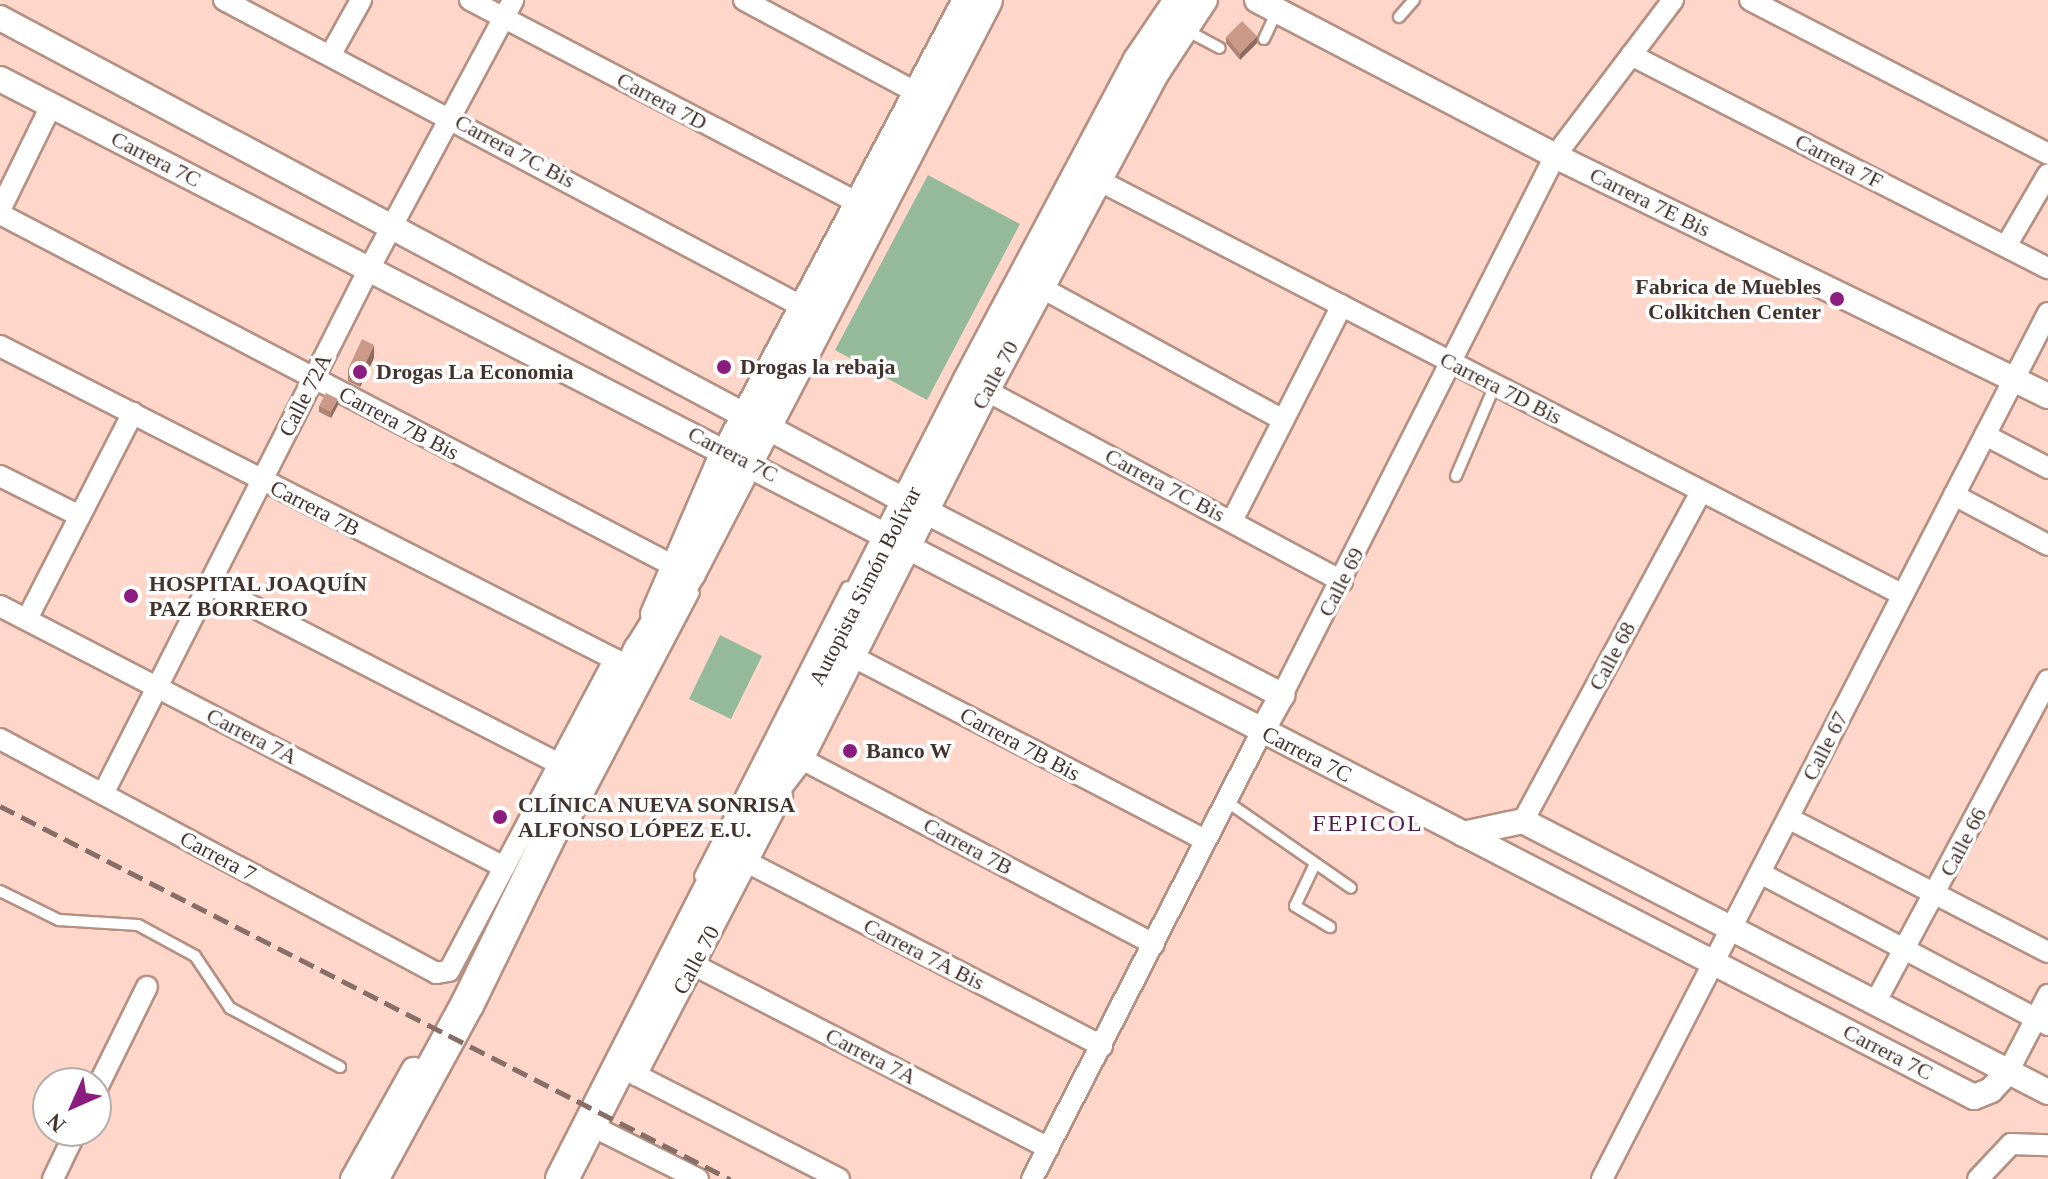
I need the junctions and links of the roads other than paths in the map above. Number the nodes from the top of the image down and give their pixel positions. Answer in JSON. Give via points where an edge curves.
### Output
{"nodes":[{"id":1,"x":224,"y":0,"type":"edge"},
{"id":2,"x":361,"y":0,"type":"edge"},
{"id":3,"x":470,"y":0,"type":"edge"},
{"id":4,"x":744,"y":0,"type":"edge"},
{"id":5,"x":965,"y":0,"type":"edge"},
{"id":6,"x":986,"y":0,"type":"edge"},
{"id":7,"x":1002,"y":0,"type":"edge"},
{"id":8,"x":1168,"y":0,"type":"edge"},
{"id":9,"x":1205,"y":0,"type":"edge"},
{"id":10,"x":1414,"y":0,"type":"edge"},
{"id":11,"x":1673,"y":0,"type":"edge"},
{"id":12,"x":1750,"y":0,"type":"edge"},
{"id":13,"x":1267,"y":5,"type":"edge"},
{"id":14,"x":508,"y":9,"type":"edge"},
{"id":15,"x":1183,"y":15,"type":"edge"},
{"id":16,"x":1399,"y":17,"type":"dead end"},
{"id":17,"x":0,"y":18,"type":"edge"},
{"id":18,"x":1264,"y":39,"type":"dead end"},
{"id":19,"x":1220,"y":48,"type":"dead end"},
{"id":20,"x":331,"y":54,"type":"junction"},
{"id":21,"x":1631,"y":55,"type":"junction"},
{"id":22,"x":0,"y":79,"type":"edge"},
{"id":23,"x":923,"y":96,"type":"junction"},
{"id":24,"x":51,"y":106,"type":"junction"},
{"id":25,"x":452,"y":117,"type":"junction"},
{"id":26,"x":2048,"y":154,"type":"edge"},
{"id":27,"x":1555,"y":156,"type":"junction"},
{"id":28,"x":877,"y":160,"type":"joint"},
{"id":29,"x":2048,"y":174,"type":"edge"},
{"id":30,"x":1100,"y":181,"type":"junction"},
{"id":31,"x":854,"y":201,"type":"junction"},
{"id":32,"x":1063,"y":207,"type":"junction"},
{"id":33,"x":0,"y":212,"type":"edge"},
{"id":34,"x":392,"y":227,"type":"junction"},
{"id":35,"x":861,"y":243,"type":"junction"},
{"id":36,"x":1043,"y":243,"type":"junction"},
{"id":37,"x":2006,"y":246,"type":"junction"},
{"id":38,"x":2048,"y":268,"type":"edge"},
{"id":39,"x":369,"y":269,"type":"junction"},
{"id":40,"x":1042,"y":288,"type":"junction"},
{"id":41,"x":1342,"y":305,"type":"junction"},
{"id":42,"x":803,"y":307,"type":"junction"},
{"id":43,"x":2048,"y":313,"type":"edge"},
{"id":44,"x":0,"y":346,"type":"edge"},
{"id":45,"x":1450,"y":362,"type":"junction"},
{"id":46,"x":314,"y":378,"type":"junction"},
{"id":47,"x":2014,"y":379,"type":"junction"},
{"id":48,"x":1495,"y":385,"type":"junction"},
{"id":49,"x":987,"y":391,"type":"junction"},
{"id":50,"x":2048,"y":396,"type":"edge"},
{"id":51,"x":133,"y":413,"type":"junction"},
{"id":52,"x":1283,"y":420,"type":"junction"},
{"id":53,"x":762,"y":424,"type":"junction"},
{"id":54,"x":930,"y":427,"type":"dead end"},
{"id":55,"x":1985,"y":435,"type":"junction"},
{"id":56,"x":743,"y":459,"type":"junction"},
{"id":57,"x":2048,"y":468,"type":"edge"},
{"id":58,"x":0,"y":476,"type":"edge"},
{"id":59,"x":1456,"y":476,"type":"dead end"},
{"id":60,"x":262,"y":481,"type":"junction"},
{"id":61,"x":1701,"y":492,"type":"junction"},
{"id":62,"x":1954,"y":495,"type":"junction"},
{"id":63,"x":80,"y":516,"type":"junction"},
{"id":64,"x":893,"y":518,"type":"junction"},
{"id":65,"x":1232,"y":521,"type":"junction"},
{"id":66,"x":2048,"y":545,"type":"edge"},
{"id":67,"x":670,"y":564,"type":"junction"},
{"id":68,"x":853,"y":576,"type":"dead end"},
{"id":69,"x":1342,"y":581,"type":"junction"},
{"id":70,"x":209,"y":584,"type":"junction"},
{"id":71,"x":1903,"y":595,"type":"junction"},
{"id":72,"x":0,"y":606,"type":"edge"},
{"id":73,"x":27,"y":619,"type":"junction"},
{"id":74,"x":842,"y":652,"type":"junction"},
{"id":75,"x":629,"y":659,"type":"junction"},
{"id":76,"x":2048,"y":680,"type":"edge"},
{"id":77,"x":157,"y":687,"type":"junction"},
{"id":78,"x":1282,"y":695,"type":"junction"},
{"id":79,"x":1262,"y":731,"type":"junction"},
{"id":80,"x":0,"y":739,"type":"edge"},
{"id":81,"x":792,"y":754,"type":"junction"},
{"id":82,"x":557,"y":763,"type":"junction"},
{"id":83,"x":103,"y":794,"type":"junction"},
{"id":84,"x":1226,"y":801,"type":"junction"},
{"id":85,"x":1788,"y":818,"type":"junction"},
{"id":86,"x":1523,"y":821,"type":"junction"},
{"id":87,"x":1463,"y":834,"type":"junction"},
{"id":88,"x":565,"y":839,"type":"dead end"},
{"id":89,"x":1205,"y":840,"type":"junction"},
{"id":90,"x":738,"y":857,"type":"junction"},
{"id":91,"x":1314,"y":866,"type":"junction"},
{"id":92,"x":504,"y":867,"type":"junction"},
{"id":93,"x":1760,"y":873,"type":"junction"},
{"id":94,"x":545,"y":878,"type":"dead end"},
{"id":95,"x":695,"y":886,"type":"dead end"},
{"id":96,"x":1351,"y":888,"type":"dead end"},
{"id":97,"x":0,"y":891,"type":"edge"},
{"id":98,"x":1935,"y":894,"type":"junction"},
{"id":99,"x":1330,"y":927,"type":"dead end"},
{"id":100,"x":1732,"y":929,"type":"junction"},
{"id":101,"x":495,"y":943,"type":"junction"},
{"id":102,"x":1154,"y":944,"type":"junction"},
{"id":103,"x":1906,"y":951,"type":"junction"},
{"id":104,"x":2048,"y":952,"type":"edge"},
{"id":105,"x":1716,"y":963,"type":"junction"},
{"id":106,"x":694,"y":965,"type":"junction"},
{"id":107,"x":147,"y":987,"type":"dead end"},
{"id":108,"x":2048,"y":995,"type":"edge"},
{"id":109,"x":1875,"y":1003,"type":"junction"},
{"id":110,"x":2042,"y":1022,"type":"edge"},
{"id":111,"x":1102,"y":1046,"type":"junction"},
{"id":112,"x":107,"y":1067,"type":"edge"},
{"id":113,"x":340,"y":1067,"type":"dead end"},
{"id":114,"x":2008,"y":1072,"type":"junction"},
{"id":115,"x":2048,"y":1092,"type":"edge"},
{"id":116,"x":582,"y":1118,"type":"junction"},
{"id":117,"x":2048,"y":1145,"type":"edge"},
{"id":118,"x":68,"y":1147,"type":"edge"},
{"id":119,"x":1049,"y":1148,"type":"junction"},
{"id":120,"x":557,"y":1173,"type":"edge"},
{"id":121,"x":53,"y":1179,"type":"edge"},
{"id":122,"x":353,"y":1179,"type":"edge"},
{"id":123,"x":372,"y":1179,"type":"edge"},
{"id":124,"x":386,"y":1179,"type":"edge"},
{"id":125,"x":546,"y":1179,"type":"edge"},
{"id":126,"x":698,"y":1179,"type":"edge"},
{"id":127,"x":839,"y":1179,"type":"edge"},
{"id":128,"x":1032,"y":1179,"type":"edge"},
{"id":129,"x":1602,"y":1179,"type":"edge"},
{"id":130,"x":1978,"y":1179,"type":"edge"}],
"edges":[{"from":1,"to":20,"type":"street","name":"Carrera 7C Bis"},
{"from":2,"to":20,"type":"street"},
{"from":3,"to":14,"type":"street","name":"Carrera 7D"},
{"from":4,"to":23,"type":"street"},
{"from":5,"to":23,"type":"street"},
{"from":6,"to":23,"type":"highway"},
{"from":7,"to":53,"type":"lane"},
{"from":8,"to":54,"type":"lane","via":[[1130,56]]},
{"from":9,"to":15,"type":"street","name":"Calle 70"},
{"from":10,"to":16,"type":"lane"},
{"from":11,"to":21,"type":"street","name":"Calle 69"},
{"from":12,"to":26,"type":"street"},
{"from":13,"to":18,"type":"lane"},
{"from":13,"to":27,"type":"street","name":"Carrera 7E Bis"},
{"from":14,"to":25,"type":"street","name":"Calle 72A"},
{"from":14,"to":31,"type":"street","name":"Carrera 7D"},
{"from":15,"to":19,"type":"lane"},
{"from":15,"to":30,"type":"street","name":"Calle 70"},
{"from":15,"to":32,"type":"highway","name":"Autopista Simón Bolívar","via":[[1139,62]]},
{"from":17,"to":34,"type":"street","name":"Carrera 7C"},
{"from":20,"to":25,"type":"street","name":"Carrera 7C Bis"},
{"from":21,"to":27,"type":"street","name":"Calle 69"},
{"from":21,"to":37,"type":"street","name":"Carrera 7F"},
{"from":22,"to":24,"type":"street","name":"Carrera 7C"},
{"from":23,"to":28,"type":"highway"},
{"from":23,"to":35,"type":"highway"},
{"from":24,"to":33,"type":"street"},
{"from":24,"to":39,"type":"street","name":"Carrera 7C"},
{"from":25,"to":34,"type":"street","name":"Calle 72A"},
{"from":25,"to":42,"type":"street","name":"Carrera 7C Bis"},
{"from":27,"to":45,"type":"street","name":"Calle 69"},
{"from":27,"to":47,"type":"street","name":"Carrera 7E Bis"},
{"from":28,"to":31,"type":"street"},
{"from":29,"to":37,"type":"street"},
{"from":30,"to":32,"type":"highway"},
{"from":30,"to":40,"type":"street","name":"Calle 70"},
{"from":30,"to":41,"type":"street","name":"Carrera 7D Bis"},
{"from":31,"to":35,"type":"highway"},
{"from":31,"to":42,"type":"street"},
{"from":32,"to":36,"type":"highway","name":"Autopista Simón Bolívar"},
{"from":33,"to":46,"type":"street","name":"Carrera 7B Bis"},
{"from":34,"to":39,"type":"street","name":"Calle 72A"},
{"from":34,"to":53,"type":"street","name":"Carrera 7C"},
{"from":35,"to":53,"type":"highway"},
{"from":36,"to":40,"type":"highway"},
{"from":36,"to":64,"type":"highway","name":"Autopista Simón Bolívar"},
{"from":37,"to":38,"type":"street","name":"Carrera 7F"},
{"from":39,"to":46,"type":"street","name":"Calle 72A"},
{"from":39,"to":56,"type":"street","name":"Carrera 7C"},
{"from":40,"to":49,"type":"street","name":"Calle 70"},
{"from":40,"to":52,"type":"street"},
{"from":41,"to":45,"type":"street","name":"Carrera 7D Bis"},
{"from":41,"to":52,"type":"street"},
{"from":42,"to":53,"type":"street"},
{"from":43,"to":47,"type":"street","name":"Calle 67"},
{"from":44,"to":51,"type":"street","name":"Carrera 7B"},
{"from":45,"to":48,"type":"street","name":"Carrera 7D Bis"},
{"from":45,"to":69,"type":"street","name":"Calle 69"},
{"from":46,"to":60,"type":"street","name":"Calle 72A"},
{"from":46,"to":67,"type":"street","name":"Carrera 7B Bis"},
{"from":47,"to":50,"type":"street","name":"Carrera 7E Bis"},
{"from":47,"to":55,"type":"street","name":"Calle 67"},
{"from":48,"to":59,"type":"lane"},
{"from":48,"to":61,"type":"street","name":"Carrera 7D Bis"},
{"from":49,"to":64,"type":"street","name":"Calle 70"},
{"from":49,"to":65,"type":"street","name":"Carrera 7C Bis"},
{"from":51,"to":60,"type":"street","name":"Carrera 7B"},
{"from":51,"to":63,"type":"street"},
{"from":52,"to":65,"type":"street"},
{"from":53,"to":56,"type":"highway"},
{"from":53,"to":64,"type":"street","name":"Carrera 7C"},
{"from":55,"to":57,"type":"street"},
{"from":55,"to":62,"type":"street","name":"Calle 67"},
{"from":56,"to":64,"type":"street","name":"Carrera 7C"},
{"from":56,"to":67,"type":"street"},
{"from":56,"to":75,"type":"highway","via":[[689,573]]},
{"from":56,"to":88,"type":"lane"},
{"from":58,"to":63,"type":"street"},
{"from":60,"to":70,"type":"street","name":"Calle 72A"},
{"from":60,"to":75,"type":"street","name":"Carrera 7B"},
{"from":61,"to":71,"type":"street","name":"Carrera 7D Bis"},
{"from":61,"to":86,"type":"street","name":"Calle 68"},
{"from":62,"to":66,"type":"street"},
{"from":62,"to":71,"type":"street","name":"Calle 67"},
{"from":63,"to":73,"type":"street"},
{"from":64,"to":74,"type":"highway","name":"Autopista Simón Bolívar"},
{"from":64,"to":78,"type":"street","name":"Carrera 7C"},
{"from":64,"to":79,"type":"street","name":"Carrera 7C"},
{"from":65,"to":69,"type":"street","name":"Carrera 7C Bis"},
{"from":67,"to":75,"type":"street"},
{"from":68,"to":95,"type":"lane"},
{"from":69,"to":78,"type":"street","name":"Calle 69"},
{"from":70,"to":77,"type":"street","name":"Calle 72A"},
{"from":70,"to":82,"type":"street"},
{"from":71,"to":85,"type":"street","name":"Calle 67"},
{"from":72,"to":73,"type":"street","name":"Carrera 7A"},
{"from":73,"to":77,"type":"street","name":"Carrera 7A"},
{"from":74,"to":81,"type":"highway","name":"Autopista Simón Bolívar"},
{"from":74,"to":89,"type":"street","name":"Carrera 7B Bis"},
{"from":75,"to":82,"type":"street"},
{"from":75,"to":101,"type":"highway"},
{"from":76,"to":98,"type":"street","name":"Calle 66"},
{"from":77,"to":83,"type":"street","name":"Calle 72A"},
{"from":77,"to":92,"type":"street","name":"Carrera 7A"},
{"from":78,"to":79,"type":"street","name":"Calle 69"},
{"from":79,"to":84,"type":"street","name":"Calle 69"},
{"from":79,"to":87,"type":"street","name":"Carrera 7C"},
{"from":80,"to":83,"type":"street","name":"Carrera 7"},
{"from":81,"to":90,"type":"highway","name":"Autopista Simón Bolívar"},
{"from":81,"to":102,"type":"street","name":"Carrera 7B"},
{"from":82,"to":92,"type":"street"},
{"from":83,"to":92,"type":"street","name":"Carrera 7","via":[[436,973],[455,966]]},
{"from":84,"to":89,"type":"street","name":"Calle 69"},
{"from":84,"to":91,"type":"lane"},
{"from":85,"to":93,"type":"street","name":"Calle 67"},
{"from":85,"to":98,"type":"street"},
{"from":86,"to":87,"type":"street"},
{"from":86,"to":100,"type":"street","name":"Carrera 7C"},
{"from":87,"to":105,"type":"street","name":"Carrera 7C"},
{"from":89,"to":102,"type":"street","name":"Calle 69"},
{"from":90,"to":106,"type":"street","name":"Calle 70"},
{"from":90,"to":111,"type":"street","name":"Carrera 7A Bis"},
{"from":90,"to":116,"type":"highway","name":"Autopista Simón Bolívar"},
{"from":91,"to":96,"type":"lane"},
{"from":91,"to":99,"type":"lane","via":[[1295,906]]},
{"from":93,"to":100,"type":"street","name":"Calle 67"},
{"from":93,"to":103,"type":"street"},
{"from":94,"to":124,"type":"lane"},
{"from":97,"to":113,"type":"lane","via":[[59,920],[138,925],[195,956],[230,1008]]},
{"from":98,"to":103,"type":"street","name":"Calle 66"},
{"from":98,"to":104,"type":"street"},
{"from":100,"to":105,"type":"street","name":"Calle 67"},
{"from":100,"to":109,"type":"street","name":"Carrera 7C"},
{"from":101,"to":122,"type":"street","via":[[456,996]]},
{"from":101,"to":123,"type":"highway","via":[[451,1037]]},
{"from":102,"to":111,"type":"street","name":"Calle 69"},
{"from":103,"to":109,"type":"street","name":"Calle 66"},
{"from":103,"to":110,"type":"street"},
{"from":105,"to":114,"type":"street","name":"Carrera 7C","via":[[1974,1097],[1991,1090]]},
{"from":105,"to":129,"type":"street","name":"Calle 67"},
{"from":106,"to":119,"type":"street","name":"Carrera 7A"},
{"from":106,"to":127,"type":"street","name":"Calle 70","via":[[636,1075]]},
{"from":107,"to":112,"type":"street"},
{"from":108,"to":110,"type":"street"},
{"from":109,"to":114,"type":"street","name":"Carrera 7C"},
{"from":110,"to":114,"type":"street"},
{"from":111,"to":119,"type":"street","name":"Calle 69"},
{"from":114,"to":115,"type":"street","name":"Carrera 7C"},
{"from":116,"to":120,"type":"highway","name":"Autopista Simón Bolívar"},
{"from":116,"to":126,"type":"street"},
{"from":117,"to":130,"type":"street","via":[[2011,1144]]},
{"from":118,"to":121,"type":"street"},
{"from":119,"to":128,"type":"street","name":"Calle 69"},
{"from":120,"to":125,"type":"lane"}]}
